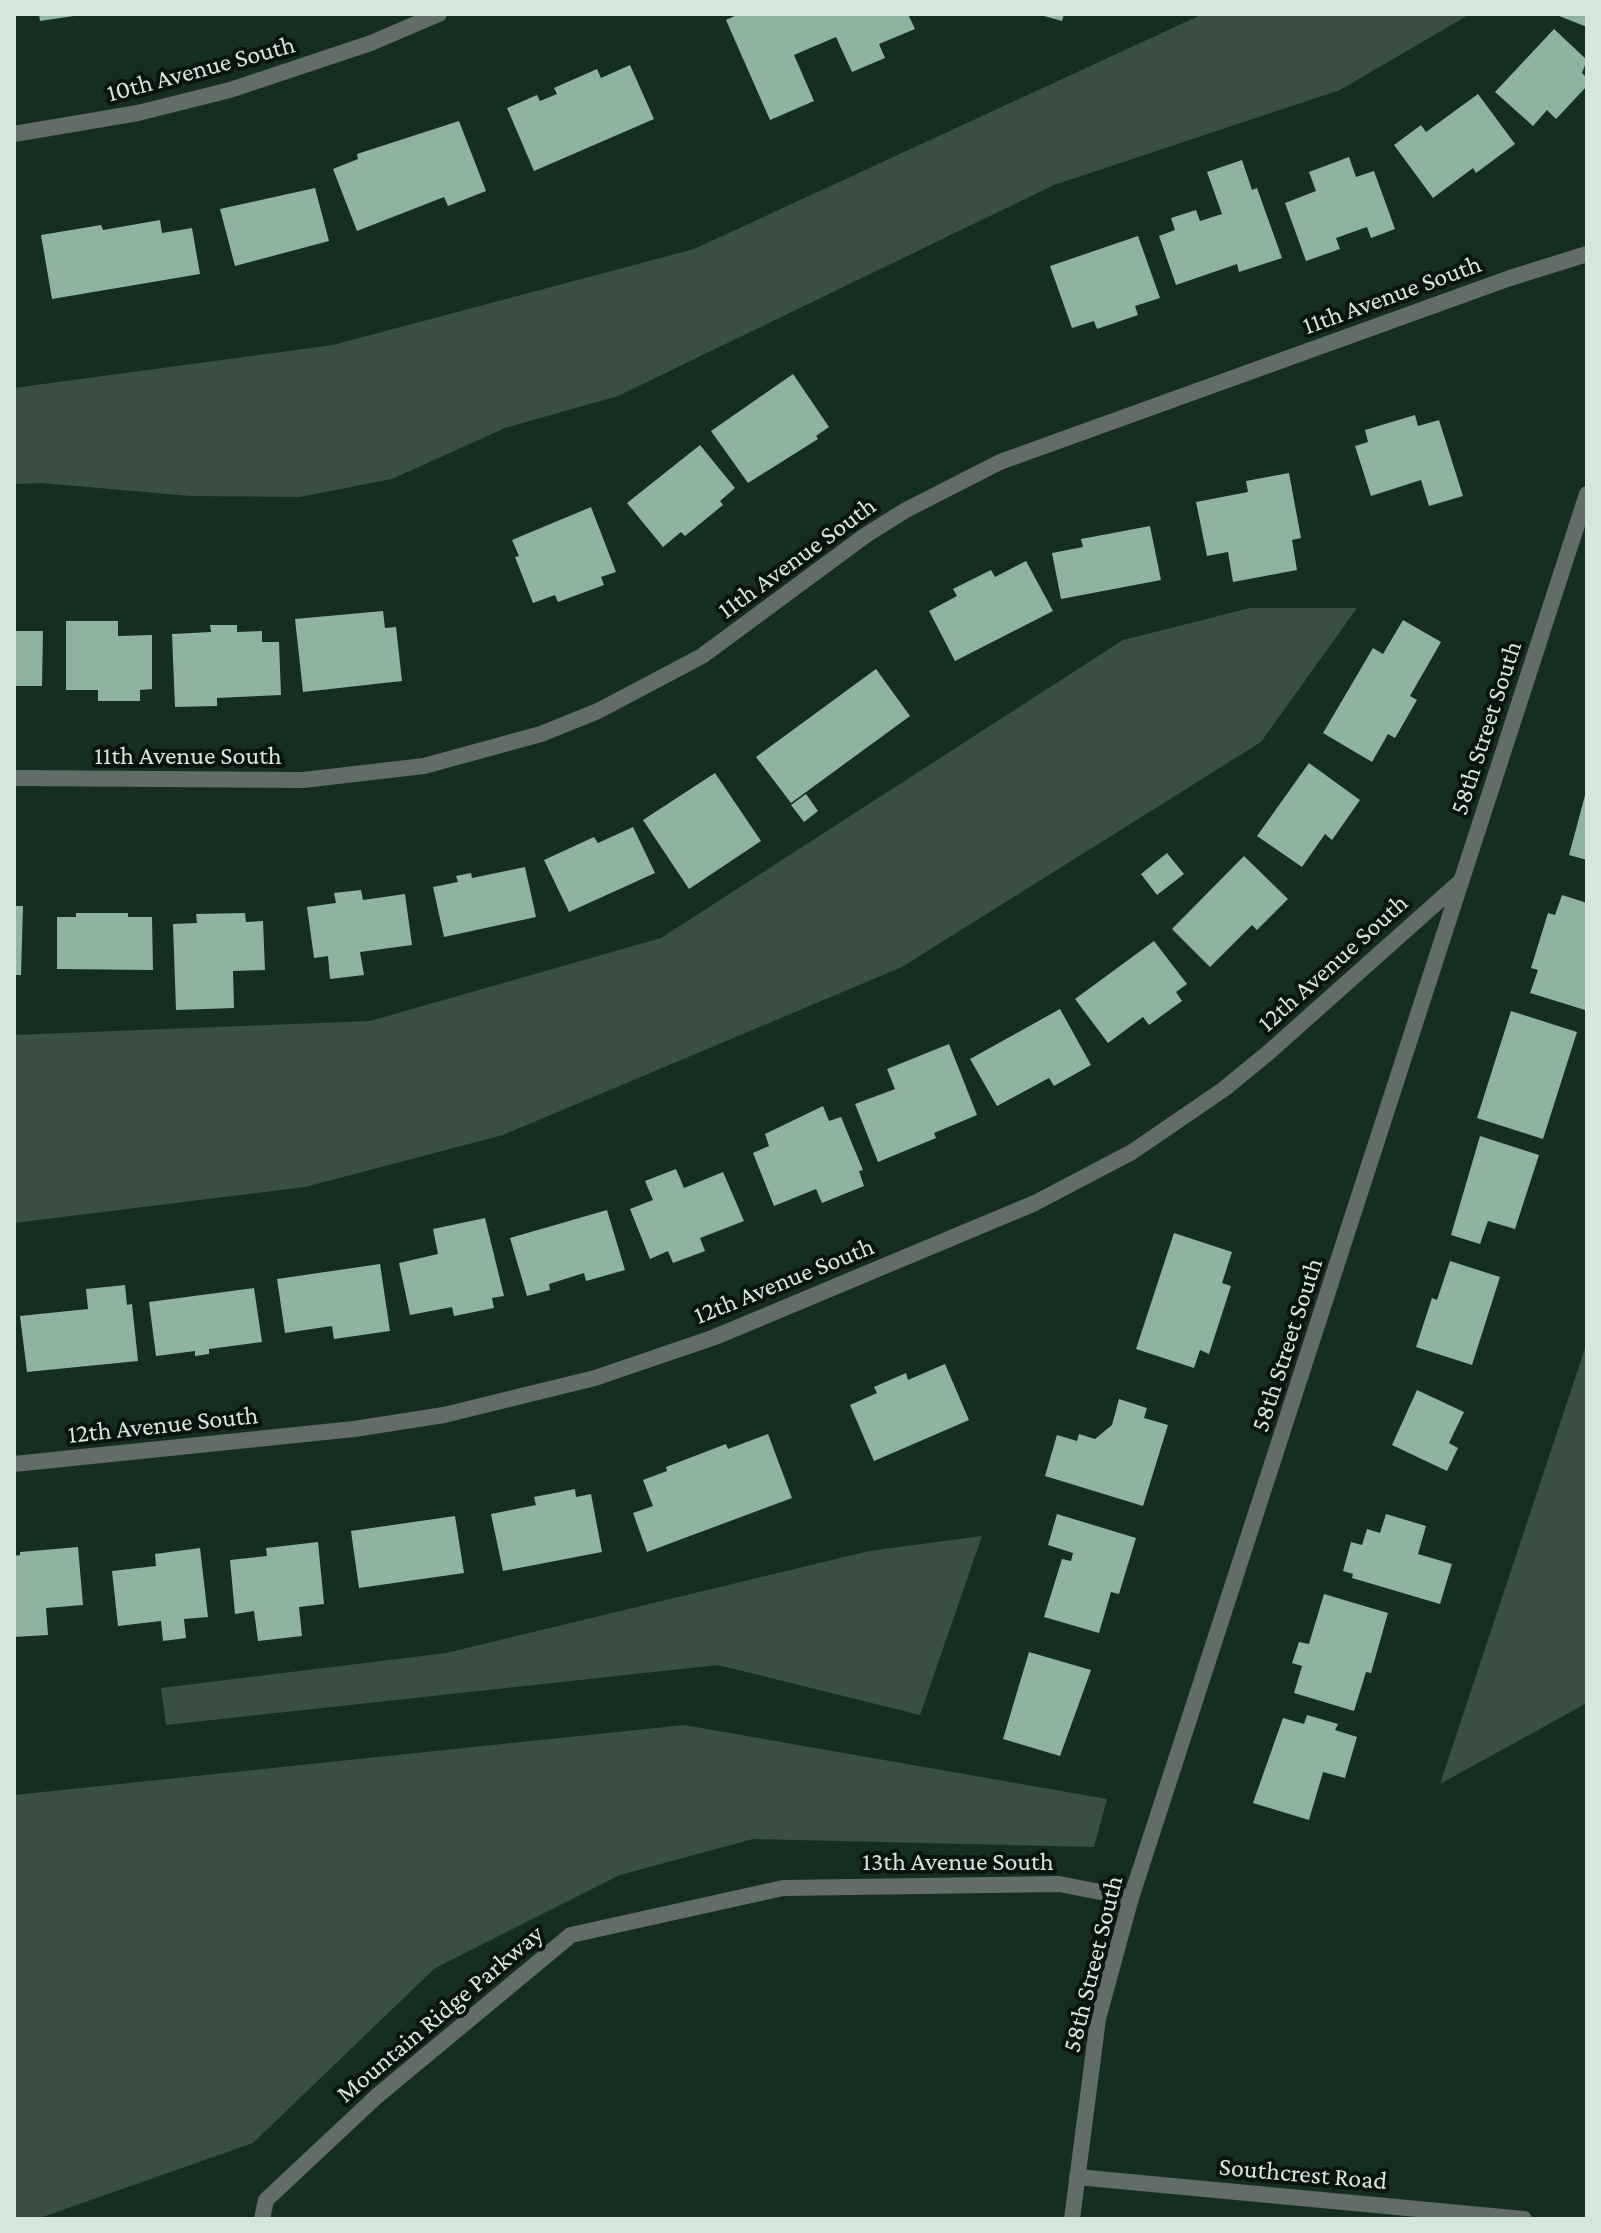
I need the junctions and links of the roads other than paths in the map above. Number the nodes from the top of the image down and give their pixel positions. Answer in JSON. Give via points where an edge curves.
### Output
{"nodes":[{"id":1,"x":439,"y":14,"type":"edge"},
{"id":2,"x":14,"y":134,"type":"edge"},
{"id":3,"x":1587,"y":254,"type":"edge"},
{"id":4,"x":1587,"y":494,"type":"edge"},
{"id":5,"x":14,"y":778,"type":"edge"},
{"id":6,"x":1463,"y":880,"type":"junction"},
{"id":7,"x":14,"y":1464,"type":"edge"},
{"id":8,"x":783,"y":1888,"type":"joint"},
{"id":9,"x":1131,"y":1898,"type":"junction"},
{"id":10,"x":1077,"y":2177,"type":"junction"},
{"id":11,"x":262,"y":2219,"type":"edge"},
{"id":12,"x":1072,"y":2219,"type":"edge"},
{"id":13,"x":1524,"y":2219,"type":"edge"}],
"edges":[{"from":1,"to":2,"type":"street","name":"10th Avenue South","via":[[371,43],[230,90],[138,113]]},
{"from":3,"to":5,"type":"street","name":"11th Avenue South","via":[[1000,462],[866,535],[702,656],[624,699],[541,734],[424,766],[318,779]]},
{"from":4,"to":6,"type":"street","name":"58th Street South"},
{"from":6,"to":7,"type":"street","name":"12th Avenue South","via":[[1268,1053],[1132,1152],[1035,1203],[715,1337],[595,1378],[444,1415]]},
{"from":6,"to":9,"type":"street","name":"58th Street South"},
{"from":8,"to":9,"type":"street","name":"13th Avenue South","via":[[1059,1884]]},
{"from":8,"to":11,"type":"street","name":"Mountain Ridge Parkway","via":[[571,1935],[377,2096],[266,2200]]},
{"from":9,"to":10,"type":"street","name":"58th Street South","via":[[1098,2019]]},
{"from":10,"to":12,"type":"street","name":"58th Street South"},
{"from":10,"to":13,"type":"street","name":"Southcrest Road"}]}
